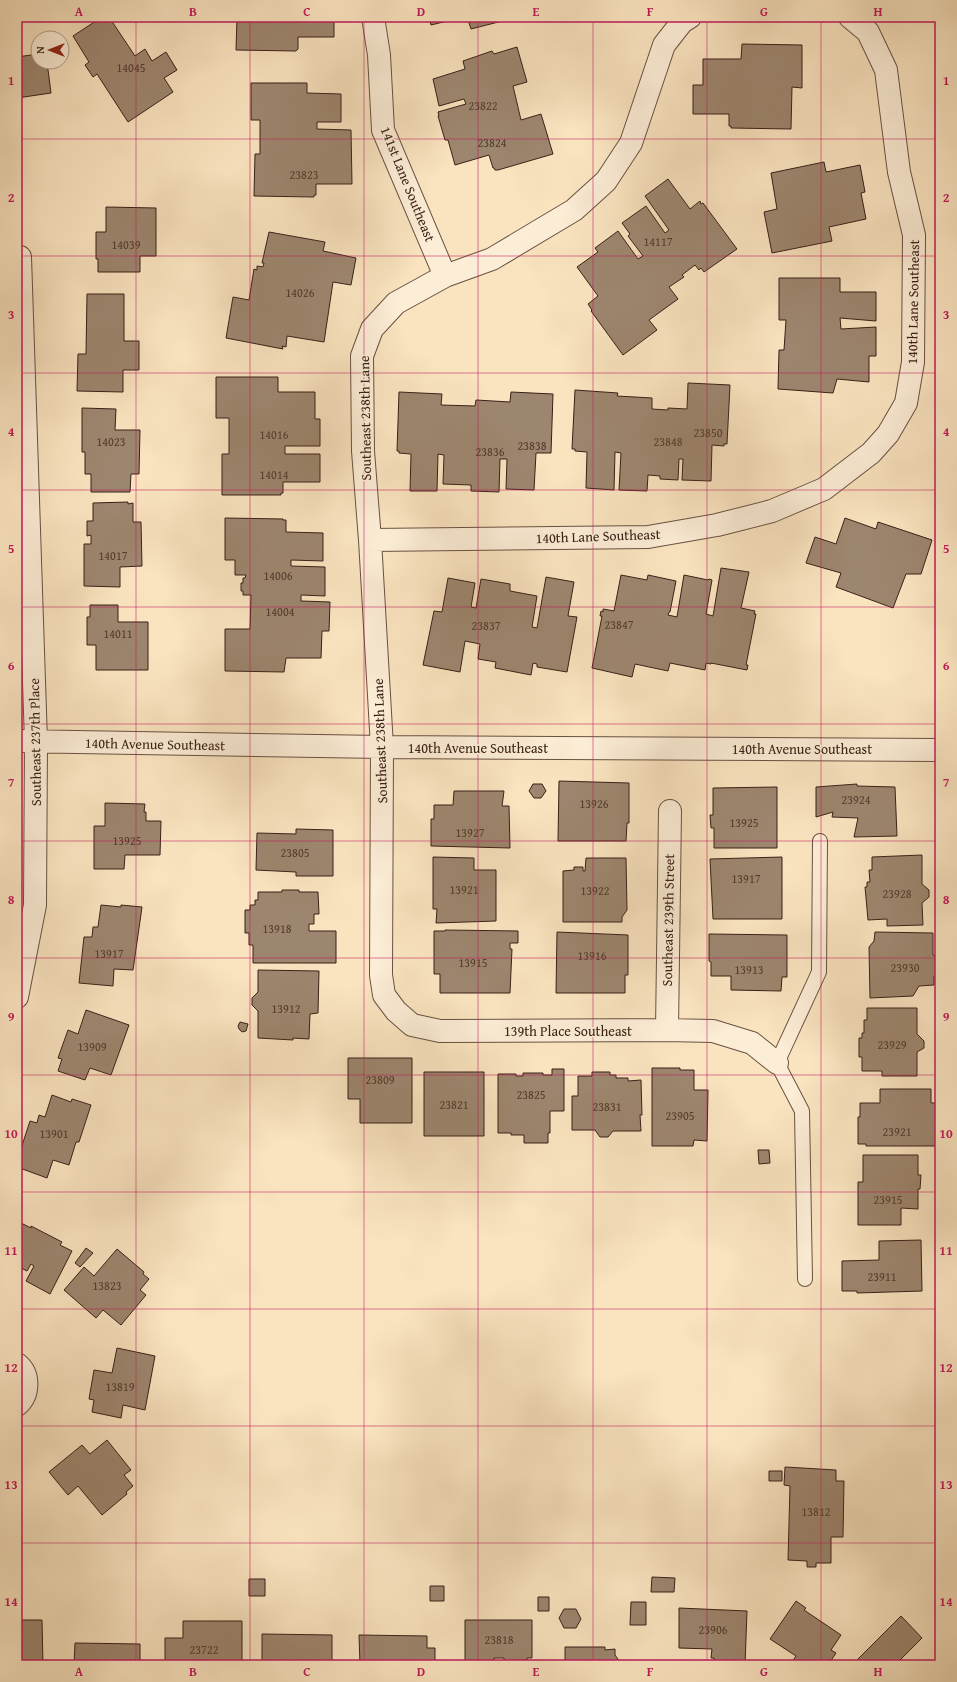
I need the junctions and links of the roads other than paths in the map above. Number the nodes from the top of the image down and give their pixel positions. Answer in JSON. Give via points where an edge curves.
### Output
{"nodes":[{"id":1,"x":373,"y":17,"type":"edge"},
{"id":2,"x":690,"y":17,"type":"edge"},
{"id":3,"x":850,"y":17,"type":"edge"},
{"id":4,"x":20,"y":257,"type":"dead end"},
{"id":5,"x":445,"y":276,"type":"junction"},
{"id":6,"x":21,"y":414,"type":"edge"},
{"id":7,"x":370,"y":540,"type":"junction"},
{"id":8,"x":27,"y":742,"type":"edge"},
{"id":9,"x":382,"y":747,"type":"junction"},
{"id":10,"x":940,"y":750,"type":"edge"},
{"id":11,"x":670,"y":811,"type":"dead end"},
{"id":12,"x":820,"y":841,"type":"dead end"},
{"id":13,"x":23,"y":938,"type":"edge"},
{"id":14,"x":381,"y":975,"type":"joint"},
{"id":15,"x":17,"y":997,"type":"edge"},
{"id":16,"x":667,"y":1030,"type":"junction"},
{"id":17,"x":776,"y":1063,"type":"junction"},
{"id":18,"x":805,"y":1279,"type":"dead end"},
{"id":19,"x":17,"y":1364,"type":"edge"},
{"id":20,"x":17,"y":1405,"type":"edge"}],
"edges":[{"from":1,"to":5,"type":"street","name":"141st Lane Southeast","via":[[379,56],[383,130]]},
{"from":2,"to":5,"type":"street","name":"Southeast 238th Lane","via":[[682,22],[664,45],[631,143],[606,180],[574,210],[492,259]]},
{"from":3,"to":7,"type":"street","name":"140th Lane Southeast","via":[[868,32],[886,70],[899,172],[914,235],[914,362],[906,404],[888,434],[871,453],[824,489],[772,511],[718,525],[648,537]]},
{"from":4,"to":6,"type":"street","name":"Southeast 237th Place"},
{"from":5,"to":7,"type":"street","name":"Southeast 238th Lane","via":[[396,303],[372,328],[362,356],[364,451]]},
{"from":6,"to":8,"type":"street","name":"Southeast 237th Place"},
{"from":7,"to":9,"type":"street","name":"Southeast 238th Lane"},
{"from":8,"to":9,"type":"street","name":"140th Avenue Southeast"},
{"from":8,"to":13,"type":"street","name":"Southeast 237th Place","via":[[35,905]]},
{"from":9,"to":10,"type":"street","name":"140th Avenue Southeast"},
{"from":9,"to":14,"type":"street","name":"Southeast 238th Lane"},
{"from":11,"to":16,"type":"street","name":"Southeast 239th Street"},
{"from":12,"to":17,"type":"lane","via":[[819,972]]},
{"from":13,"to":15,"type":"street","name":"Southeast 237th Place"},
{"from":14,"to":16,"type":"street","name":"139th Place Southeast","via":[[384,995],[396,1012],[412,1025],[440,1031]]},
{"from":16,"to":17,"type":"street","name":"139th Place Southeast","via":[[713,1031],[752,1043]]},
{"from":17,"to":18,"type":"lane","via":[[802,1111]]},
{"from":19,"to":20,"type":"street","via":[[23,1368],[27,1384],[23,1400]]}]}
